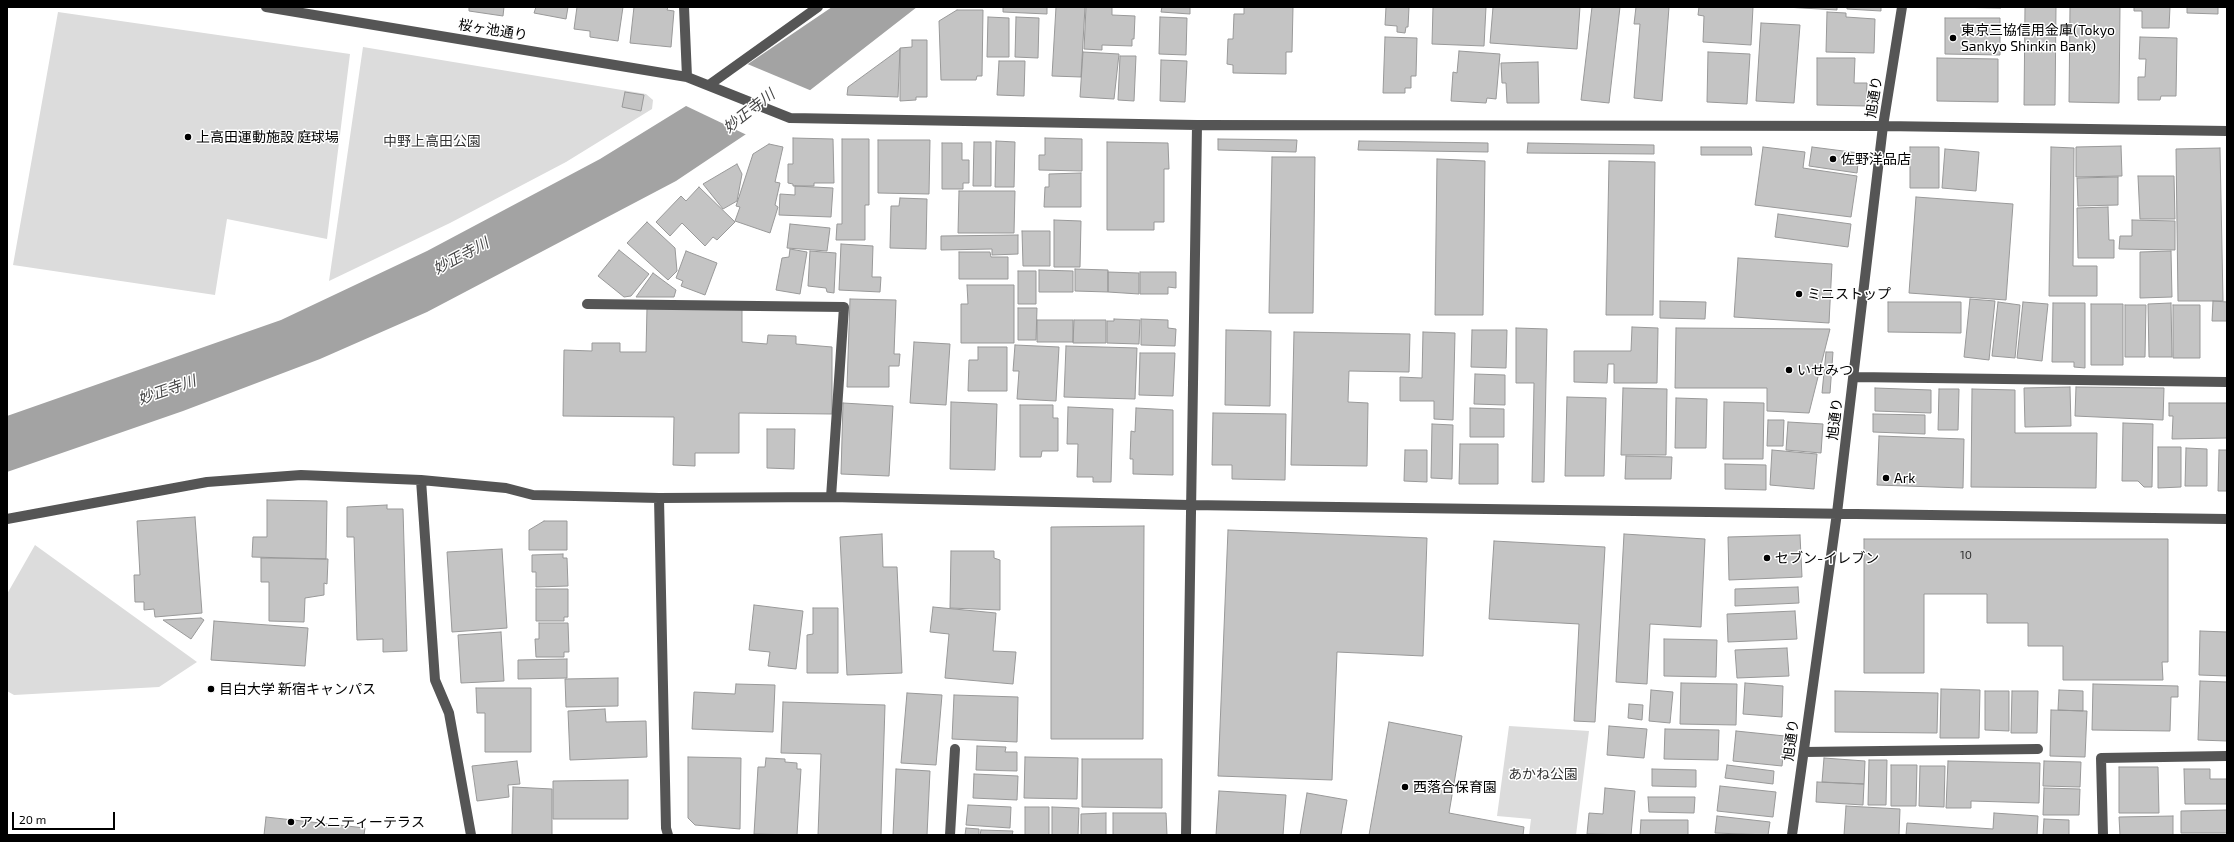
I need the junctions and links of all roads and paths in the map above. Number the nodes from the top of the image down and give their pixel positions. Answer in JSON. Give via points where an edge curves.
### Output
{"nodes":[{"id":1,"x":266,"y":7,"type":"edge"},
{"id":2,"x":684,"y":7,"type":"edge"},
{"id":3,"x":818,"y":7,"type":"edge"},
{"id":4,"x":1902,"y":7,"type":"edge"},
{"id":5,"x":327,"y":12,"type":"edge"},
{"id":6,"x":688,"y":77,"type":"junction"},
{"id":7,"x":711,"y":86,"type":"junction"},
{"id":8,"x":1197,"y":125,"type":"junction"},
{"id":9,"x":1883,"y":126,"type":"junction"},
{"id":10,"x":2227,"y":131,"type":"edge"},
{"id":11,"x":587,"y":304,"type":"dead end"},
{"id":12,"x":1854,"y":377,"type":"junction"},
{"id":13,"x":2227,"y":382,"type":"edge"},
{"id":14,"x":421,"y":480,"type":"junction"},
{"id":15,"x":831,"y":497,"type":"junction"},
{"id":16,"x":659,"y":498,"type":"junction"},
{"id":17,"x":1190,"y":505,"type":"junction"},
{"id":18,"x":1837,"y":513,"type":"junction"},
{"id":19,"x":7,"y":519,"type":"edge"},
{"id":20,"x":2227,"y":519,"type":"edge"},
{"id":21,"x":954,"y":749,"type":"dead end"},
{"id":22,"x":2038,"y":749,"type":"dead end"},
{"id":23,"x":1804,"y":752,"type":"junction"},
{"id":24,"x":2227,"y":756,"type":"edge"},
{"id":25,"x":471,"y":835,"type":"edge"},
{"id":26,"x":668,"y":835,"type":"edge"},
{"id":27,"x":950,"y":835,"type":"edge"},
{"id":28,"x":1186,"y":835,"type":"edge"},
{"id":29,"x":1792,"y":835,"type":"edge"},
{"id":30,"x":2103,"y":835,"type":"edge"}],
"edges":[{"from":1,"to":5,"type":"street","name":"桜ヶ池通り"},
{"from":2,"to":6,"type":"street"},
{"from":3,"to":7,"type":"street"},
{"from":4,"to":9,"type":"street","name":"旭通り"},
{"from":5,"to":6,"type":"street","name":"桜ヶ池通り"},
{"from":6,"to":7,"type":"street","name":"桜ヶ池通り"},
{"from":7,"to":8,"type":"street","name":"桜ヶ池通り","via":[[790,118]]},
{"from":8,"to":9,"type":"street","name":"桜ヶ池通り"},
{"from":8,"to":17,"type":"street"},
{"from":9,"to":10,"type":"street","name":"桜ヶ池通り"},
{"from":9,"to":12,"type":"street","name":"旭通り"},
{"from":11,"to":15,"type":"street","via":[[844,307]]},
{"from":12,"to":13,"type":"street"},
{"from":12,"to":18,"type":"street","name":"旭通り"},
{"from":14,"to":16,"type":"street","via":[[506,488],[533,495]]},
{"from":14,"to":19,"type":"street","via":[[301,475],[206,482]]},
{"from":14,"to":25,"type":"street","via":[[435,680],[449,713]]},
{"from":15,"to":16,"type":"street"},
{"from":15,"to":17,"type":"street"},
{"from":16,"to":26,"type":"street"},
{"from":17,"to":18,"type":"street"},
{"from":17,"to":28,"type":"street"},
{"from":18,"to":20,"type":"street"},
{"from":18,"to":23,"type":"street","name":"旭通り"},
{"from":21,"to":27,"type":"street"},
{"from":22,"to":23,"type":"street"},
{"from":23,"to":29,"type":"street","name":"旭通り"},
{"from":24,"to":30,"type":"street","via":[[2101,758]]}]}
